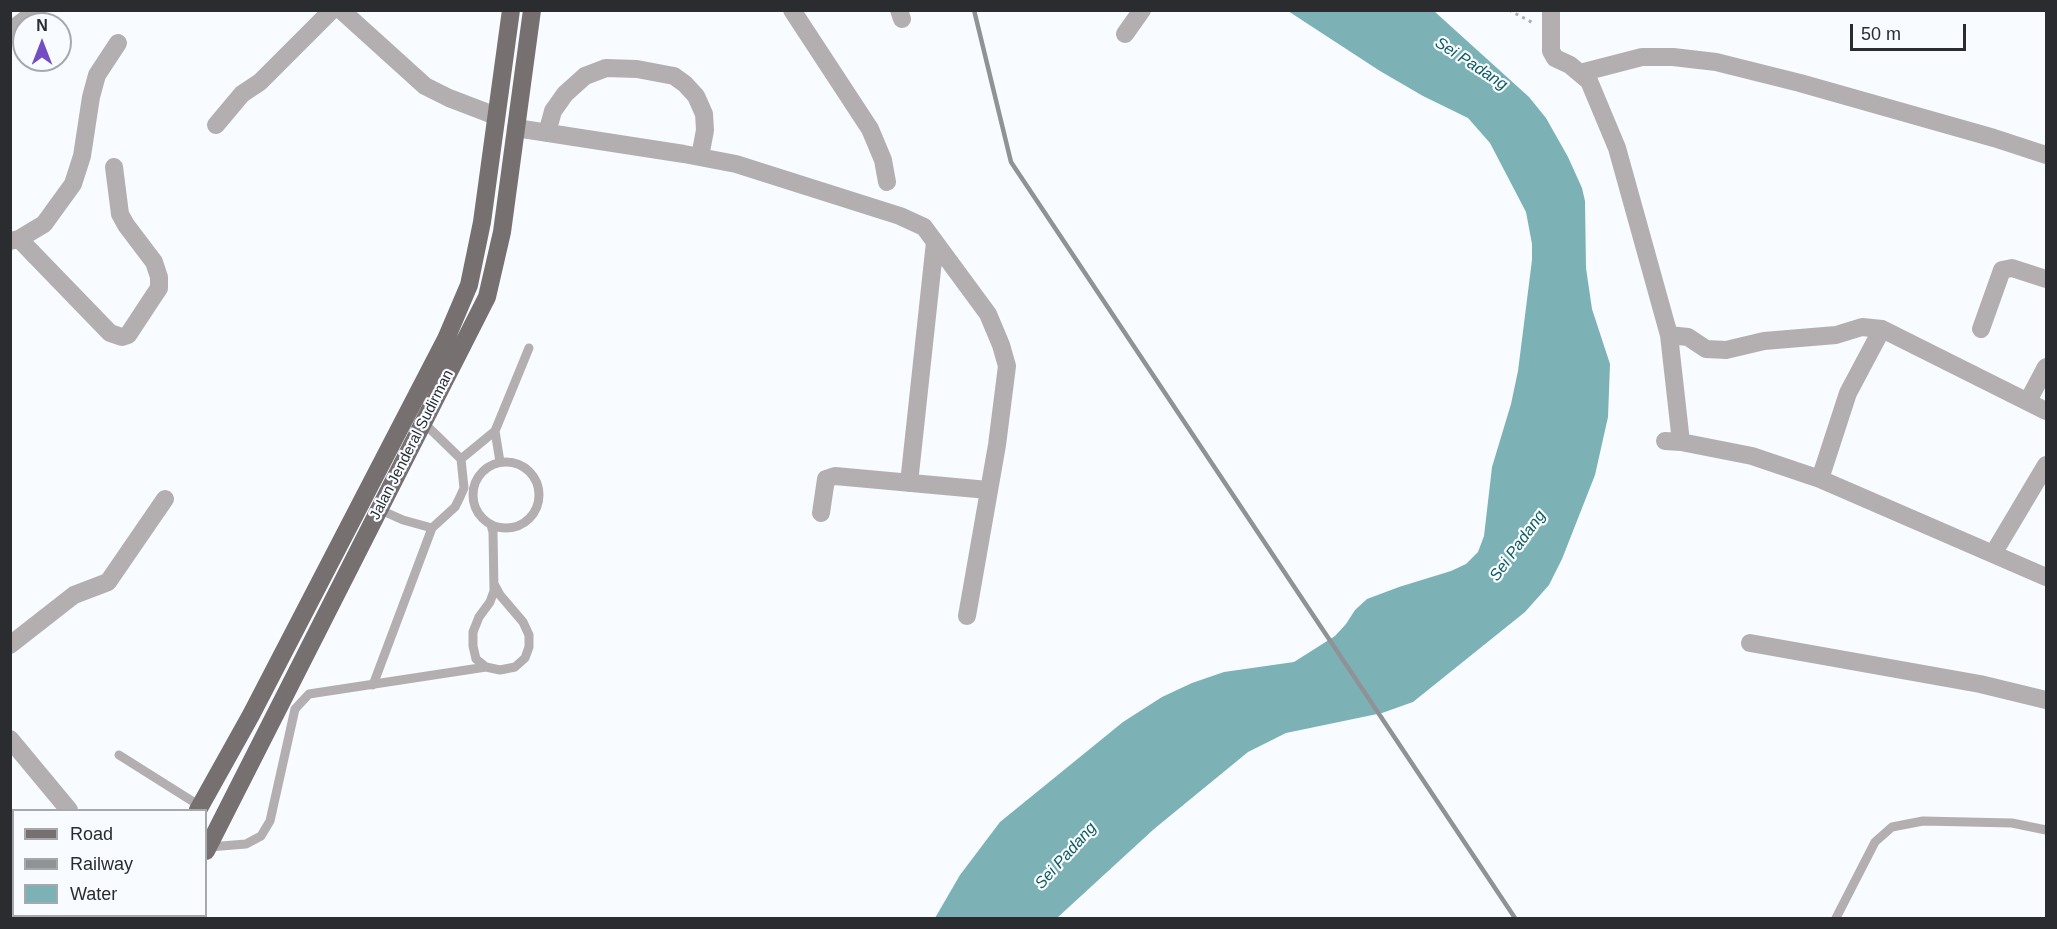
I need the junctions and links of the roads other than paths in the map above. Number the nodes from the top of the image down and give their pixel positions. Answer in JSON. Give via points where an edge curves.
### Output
{"nodes":[{"id":1,"x":39,"y":10,"type":"edge"},
{"id":2,"x":332,"y":10,"type":"edge"},
{"id":3,"x":340,"y":10,"type":"edge"},
{"id":4,"x":511,"y":10,"type":"edge"},
{"id":5,"x":532,"y":10,"type":"edge"},
{"id":6,"x":792,"y":10,"type":"edge"},
{"id":7,"x":1142,"y":10,"type":"edge"},
{"id":8,"x":1551,"y":10,"type":"edge"},
{"id":9,"x":10,"y":31,"type":"edge"},
{"id":10,"x":1125,"y":34,"type":"dead end"},
{"id":11,"x":118,"y":43,"type":"dead end"},
{"id":12,"x":1580,"y":73,"type":"junction"},
{"id":13,"x":496,"y":116,"type":"junction"},
{"id":14,"x":216,"y":125,"type":"dead end"},
{"id":15,"x":516,"y":128,"type":"junction"},
{"id":16,"x":547,"y":133,"type":"junction"},
{"id":17,"x":2046,"y":154,"type":"edge"},
{"id":18,"x":700,"y":157,"type":"junction"},
{"id":19,"x":114,"y":167,"type":"dead end"},
{"id":20,"x":886,"y":182,"type":"dead end"},
{"id":21,"x":15,"y":240,"type":"edge"},
{"id":22,"x":935,"y":242,"type":"junction"},
{"id":23,"x":2046,"y":279,"type":"edge"},
{"id":24,"x":1882,"y":328,"type":"junction"},
{"id":25,"x":1981,"y":329,"type":"dead end"},
{"id":26,"x":1669,"y":335,"type":"junction"},
{"id":27,"x":530,"y":348,"type":"dead end"},
{"id":28,"x":2046,"y":367,"type":"edge"},
{"id":29,"x":2028,"y":401,"type":"junction"},
{"id":30,"x":2046,"y":411,"type":"edge"},
{"id":31,"x":423,"y":422,"type":"junction"},
{"id":32,"x":495,"y":431,"type":"junction"},
{"id":33,"x":461,"y":459,"type":"junction"},
{"id":34,"x":500,"y":462,"type":"junction"},
{"id":35,"x":2046,"y":465,"type":"edge"},
{"id":36,"x":1821,"y":478,"type":"junction"},
{"id":37,"x":909,"y":483,"type":"junction"},
{"id":38,"x":464,"y":488,"type":"junction"},
{"id":39,"x":988,"y":490,"type":"junction"},
{"id":40,"x":165,"y":499,"type":"dead end"},
{"id":41,"x":361,"y":500,"type":"junction"},
{"id":42,"x":473,"y":502,"type":"junction"},
{"id":43,"x":379,"y":510,"type":"junction"},
{"id":44,"x":821,"y":513,"type":"dead end"},
{"id":45,"x":491,"y":525,"type":"junction"},
{"id":46,"x":432,"y":528,"type":"junction"},
{"id":47,"x":1993,"y":554,"type":"junction"},
{"id":48,"x":2046,"y":577,"type":"edge"},
{"id":49,"x":494,"y":584,"type":"junction"},
{"id":50,"x":967,"y":616,"type":"dead end"},
{"id":51,"x":1750,"y":643,"type":"dead end"},
{"id":52,"x":10,"y":645,"type":"edge"},
{"id":53,"x":486,"y":667,"type":"junction"},
{"id":54,"x":373,"y":685,"type":"junction"},
{"id":55,"x":2046,"y":700,"type":"edge"},
{"id":56,"x":10,"y":739,"type":"edge"},
{"id":57,"x":119,"y":755,"type":"dead end"},
{"id":58,"x":199,"y":808,"type":"edge"},
{"id":59,"x":68,"y":809,"type":"edge"},
{"id":60,"x":2046,"y":830,"type":"edge"},
{"id":61,"x":207,"y":849,"type":"edge"},
{"id":62,"x":1836,"y":918,"type":"edge"}],
"edges":[{"from":1,"to":9,"type":"street"},
{"from":2,"to":14,"type":"street","via":[[260,82],[242,94]]},
{"from":3,"to":13,"type":"street","via":[[424,86]]},
{"from":4,"to":13,"type":"main road","name":"Jalan Jenderal Sudirman"},
{"from":5,"to":15,"type":"main road","name":"Jalan Jenderal Sudirman"},
{"from":6,"to":20,"type":"street","via":[[870,129],[883,160]]},
{"from":7,"to":10,"type":"street"},
{"from":8,"to":12,"type":"street","via":[[1551,51],[1555,58]]},
{"from":11,"to":21,"type":"street","via":[[97,75],[73,184],[44,224]]},
{"from":12,"to":17,"type":"street","via":[[1642,57],[1716,62]]},
{"from":12,"to":26,"type":"street","via":[[1589,81],[1617,148]]},
{"from":13,"to":41,"type":"main road","name":"Jalan Jenderal Sudirman","via":[[469,285],[446,339]]},
{"from":15,"to":16,"type":"street"},
{"from":15,"to":31,"type":"main road","name":"Jalan Jenderal Sudirman","via":[[502,232],[487,297]]},
{"from":16,"to":18,"type":"street"},
{"from":16,"to":18,"type":"street","via":[[553,111],[585,76],[606,69],[637,69],[674,76],[696,96],[704,114]]},
{"from":18,"to":22,"type":"street","via":[[900,216],[924,227]]},
{"from":19,"to":21,"type":"street","via":[[120,214],[154,262],[159,277],[159,288],[128,335],[111,333]]},
{"from":22,"to":37,"type":"street"},
{"from":22,"to":39,"type":"street","via":[[988,314],[1007,366]]},
{"from":23,"to":25,"type":"street","via":[[2012,268],[2002,270]]},
{"from":24,"to":26,"type":"street","via":[[1862,327],[1836,335],[1725,350],[1706,349],[1688,337]]},
{"from":24,"to":29,"type":"street"},
{"from":24,"to":36,"type":"street","via":[[1848,393]]},
{"from":26,"to":36,"type":"street","via":[[1673,442],[1752,456]]},
{"from":27,"to":32,"type":"lane"},
{"from":28,"to":29,"type":"street"},
{"from":29,"to":30,"type":"street"},
{"from":31,"to":33,"type":"lane"},
{"from":31,"to":43,"type":"main road","name":"Jalan Jenderal Sudirman"},
{"from":32,"to":33,"type":"lane"},
{"from":32,"to":34,"type":"lane"},
{"from":33,"to":38,"type":"lane"},
{"from":34,"to":42,"type":"lane","via":[[482,472],[476,481]]},
{"from":34,"to":45,"type":"lane","via":[[525,468],[533,476],[539,500],[535,512],[515,527]]},
{"from":35,"to":47,"type":"street"},
{"from":36,"to":47,"type":"street"},
{"from":37,"to":39,"type":"street"},
{"from":37,"to":44,"type":"street","via":[[835,476],[826,479]]},
{"from":38,"to":42,"type":"lane"},
{"from":38,"to":46,"type":"lane","via":[[455,507]]},
{"from":39,"to":50,"type":"street"},
{"from":40,"to":52,"type":"street","via":[[108,582],[74,595]]},
{"from":41,"to":43,"type":"lane"},
{"from":41,"to":58,"type":"main road","name":"Jalan Jenderal Sudirman"},
{"from":42,"to":45,"type":"lane"},
{"from":43,"to":46,"type":"lane"},
{"from":43,"to":61,"type":"main road","name":"Jalan Jenderal Sudirman"},
{"from":45,"to":49,"type":"lane"},
{"from":46,"to":54,"type":"lane"},
{"from":47,"to":48,"type":"street"},
{"from":49,"to":53,"type":"lane","via":[[490,602],[473,632],[476,658]]},
{"from":49,"to":53,"type":"lane","via":[[523,622],[529,647],[515,668]]},
{"from":51,"to":55,"type":"street","via":[[1980,684]]},
{"from":53,"to":54,"type":"lane"},
{"from":54,"to":61,"type":"lane","via":[[309,694],[295,709],[270,820],[261,836],[246,844]]},
{"from":56,"to":59,"type":"street"},
{"from":57,"to":58,"type":"lane"},
{"from":60,"to":62,"type":"lane","via":[[2012,823],[1923,820],[1892,827],[1875,842]]}]}
